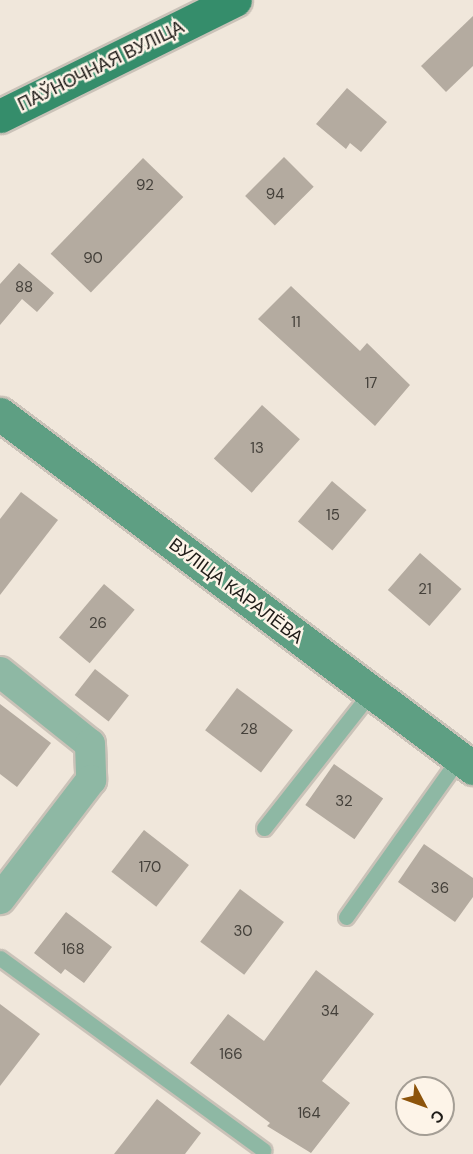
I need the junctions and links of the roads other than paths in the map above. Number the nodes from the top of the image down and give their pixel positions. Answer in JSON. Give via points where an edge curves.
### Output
{"nodes":[{"id":1,"x":235,"y":0,"type":"edge"},
{"id":2,"x":0,"y":116,"type":"edge"},
{"id":3,"x":1,"y":417,"type":"edge"},
{"id":4,"x":0,"y":672,"type":"edge"},
{"id":5,"x":371,"y":692,"type":"junction"},
{"id":6,"x":466,"y":763,"type":"edge"},
{"id":7,"x":264,"y":828,"type":"dead end"},
{"id":8,"x":0,"y":899,"type":"edge"},
{"id":9,"x":346,"y":917,"type":"dead end"},
{"id":10,"x":0,"y":958,"type":"edge"},
{"id":11,"x":263,"y":1150,"type":"dead end"}],
"edges":[{"from":1,"to":2,"type":"main road","name":"ПАЎНОЧНАЯ ВУЛІЦА"},
{"from":3,"to":5,"type":"main road","name":"ВУЛІЦА КАРАЛЁВА"},
{"from":4,"to":8,"type":"street","via":[[90,744],[91,780]]},
{"from":5,"to":6,"type":"main road","name":"ВУЛІЦА КАРАЛЁВА"},
{"from":5,"to":7,"type":"lane"},
{"from":6,"to":9,"type":"lane"},
{"from":10,"to":11,"type":"lane"}]}
